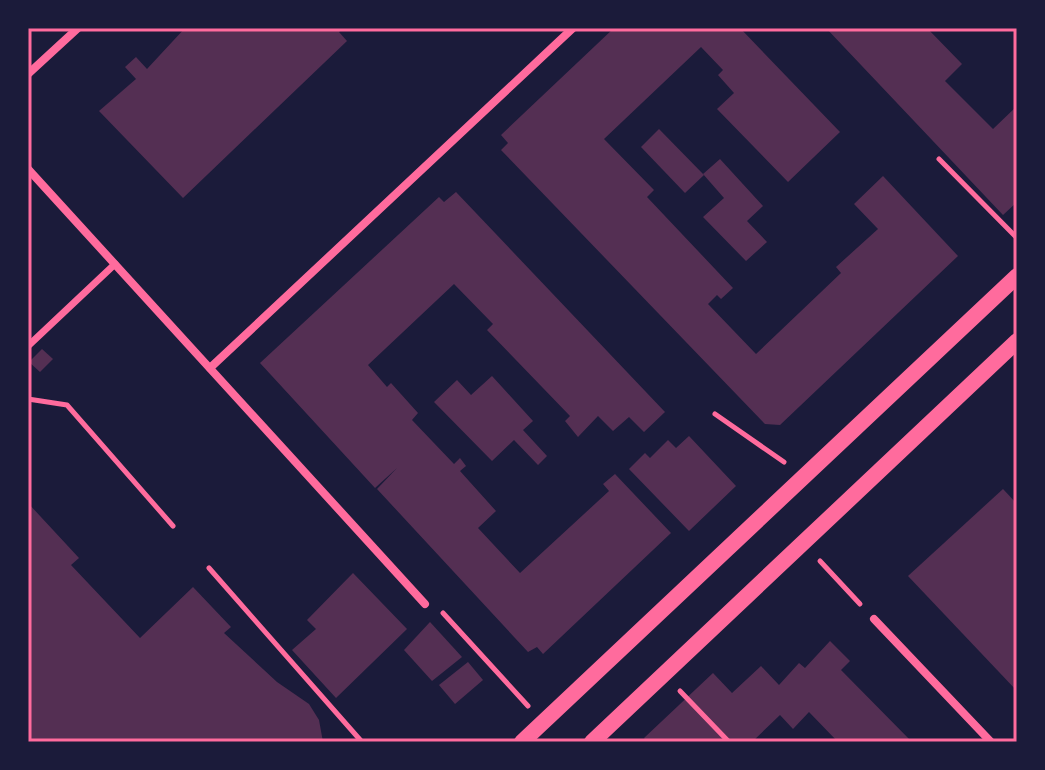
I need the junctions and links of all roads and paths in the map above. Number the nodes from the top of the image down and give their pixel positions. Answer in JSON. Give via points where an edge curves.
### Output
{"nodes":[{"id":1,"x":78,"y":28,"type":"edge"},
{"id":2,"x":573,"y":28,"type":"edge"},
{"id":3,"x":28,"y":74,"type":"edge"},
{"id":4,"x":939,"y":159,"type":"dead end"},
{"id":5,"x":28,"y":169,"type":"edge"},
{"id":6,"x":1017,"y":238,"type":"edge"},
{"id":7,"x":115,"y":264,"type":"junction"},
{"id":8,"x":1017,"y":276,"type":"edge"},
{"id":9,"x":1017,"y":341,"type":"edge"},
{"id":10,"x":28,"y":346,"type":"edge"},
{"id":11,"x":210,"y":368,"type":"junction"},
{"id":12,"x":28,"y":399,"type":"edge"},
{"id":13,"x":715,"y":414,"type":"dead end"},
{"id":14,"x":805,"y":476,"type":"junction"},
{"id":15,"x":173,"y":526,"type":"dead end"},
{"id":16,"x":802,"y":542,"type":"junction"},
{"id":17,"x":209,"y":568,"type":"dead end"},
{"id":18,"x":425,"y":604,"type":"joint"},
{"id":19,"x":874,"y":619,"type":"joint"},
{"id":20,"x":665,"y":675,"type":"junction"},
{"id":21,"x":543,"y":722,"type":"junction"},
{"id":22,"x":362,"y":742,"type":"edge"},
{"id":23,"x":522,"y":742,"type":"edge"},
{"id":24,"x":592,"y":742,"type":"edge"},
{"id":25,"x":729,"y":742,"type":"edge"},
{"id":26,"x":991,"y":742,"type":"edge"}],
"edges":[{"from":1,"to":3,"type":"street"},
{"from":2,"to":11,"type":"street"},
{"from":4,"to":6,"type":"path"},
{"from":5,"to":7,"type":"street"},
{"from":7,"to":10,"type":"street"},
{"from":7,"to":11,"type":"street"},
{"from":8,"to":14,"type":"main road"},
{"from":9,"to":16,"type":"main road"},
{"from":11,"to":18,"type":"street"},
{"from":12,"to":15,"type":"path","via":[[67,405]]},
{"from":13,"to":14,"type":"path"},
{"from":14,"to":21,"type":"main road"},
{"from":16,"to":19,"type":"path"},
{"from":16,"to":20,"type":"main road"},
{"from":17,"to":22,"type":"path"},
{"from":18,"to":21,"type":"path","via":[[439,610]]},
{"from":19,"to":26,"type":"street"},
{"from":20,"to":24,"type":"main road"},
{"from":20,"to":25,"type":"path"},
{"from":21,"to":23,"type":"main road"}]}
